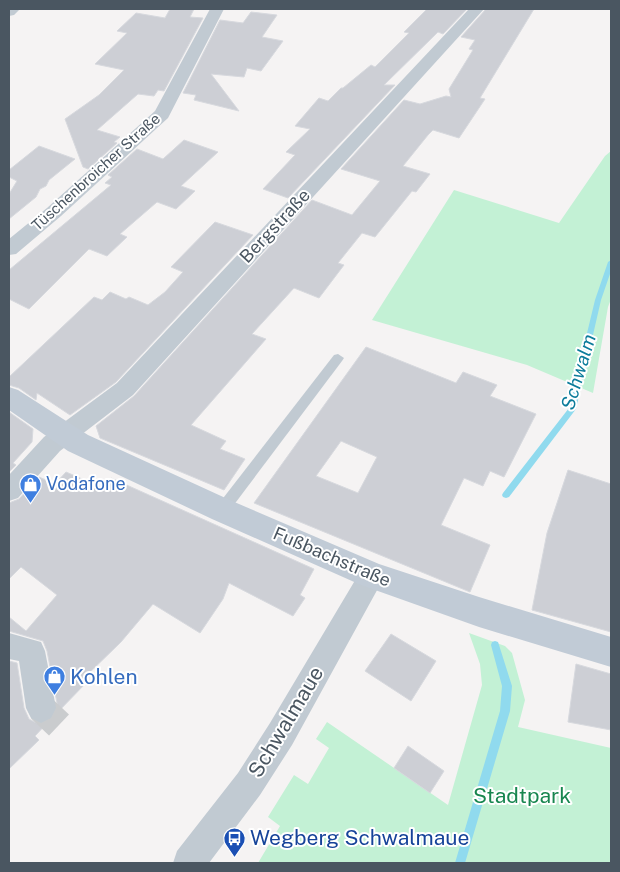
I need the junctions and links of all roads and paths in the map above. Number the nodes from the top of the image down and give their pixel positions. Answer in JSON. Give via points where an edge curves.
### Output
{"nodes":[{"id":1,"x":13,"y":9,"type":"edge"},
{"id":2,"x":217,"y":9,"type":"edge"},
{"id":3,"x":477,"y":9,"type":"edge"},
{"id":4,"x":9,"y":12,"type":"edge"},
{"id":5,"x":9,"y":249,"type":"edge"},
{"id":6,"x":338,"y":358,"type":"dead end"},
{"id":7,"x":9,"y":397,"type":"edge"},
{"id":8,"x":65,"y":434,"type":"junction"},
{"id":9,"x":9,"y":491,"type":"edge"},
{"id":10,"x":222,"y":510,"type":"junction"},
{"id":11,"x":372,"y":575,"type":"junction"},
{"id":12,"x":9,"y":646,"type":"edge"},
{"id":13,"x":611,"y":652,"type":"edge"},
{"id":14,"x":41,"y":708,"type":"tunnel mouth"},
{"id":15,"x":190,"y":863,"type":"edge"}],
"edges":[{"from":1,"to":4,"type":"street"},
{"from":2,"to":5,"type":"street","name":"Tüschenbroicher Straße","via":[[162,114]]},
{"from":3,"to":8,"type":"street","name":"Bergstraße","via":[[126,389]]},
{"from":6,"to":10,"type":"lane","via":[[313,384]]},
{"from":7,"to":8,"type":"street","name":"Fußbachstraße"},
{"from":8,"to":9,"type":"street","name":"Bergstraße"},
{"from":8,"to":10,"type":"street","name":"Fußbachstraße"},
{"from":10,"to":11,"type":"street","name":"Fußbachstraße"},
{"from":11,"to":13,"type":"street","name":"Fußbachstraße"},
{"from":11,"to":15,"type":"street","name":"Schwalmaue","via":[[281,734],[249,784]]},
{"from":12,"to":14,"type":"street","via":[[31,651]]}]}
